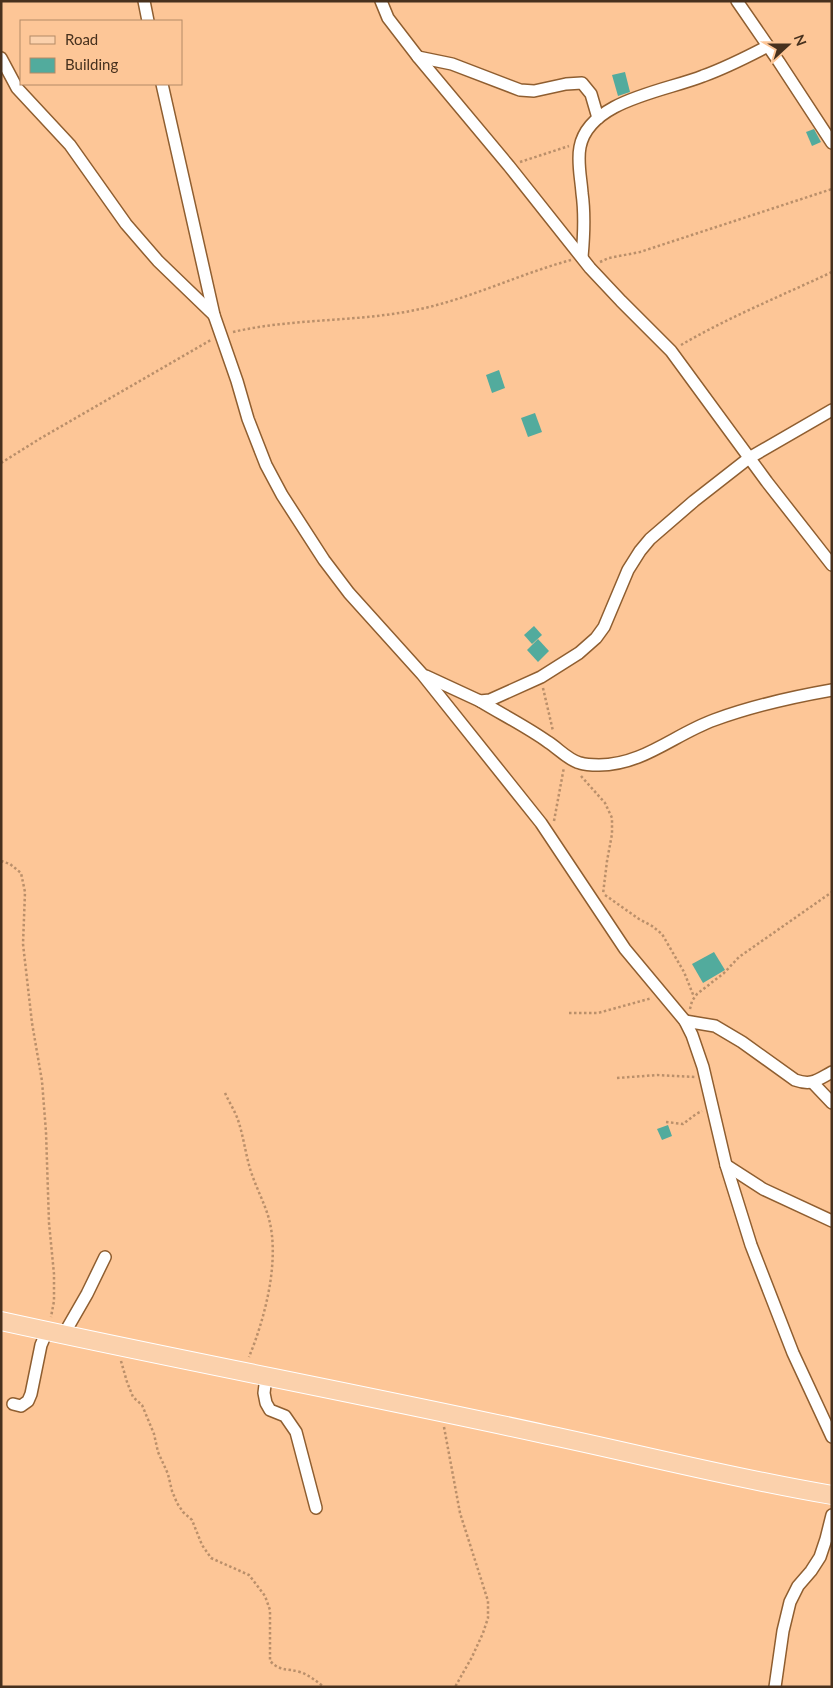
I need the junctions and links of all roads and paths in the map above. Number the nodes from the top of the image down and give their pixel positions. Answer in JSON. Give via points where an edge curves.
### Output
{"nodes":[{"id":1,"x":144,"y":1,"type":"edge"},
{"id":2,"x":381,"y":1,"type":"edge"},
{"id":3,"x":737,"y":1,"type":"edge"},
{"id":4,"x":148,"y":20,"type":"edge"},
{"id":5,"x":768,"y":46,"type":"junction"},
{"id":6,"x":418,"y":56,"type":"junction"},
{"id":7,"x":1,"y":58,"type":"edge"},
{"id":8,"x":162,"y":85,"type":"edge"},
{"id":9,"x":598,"y":118,"type":"junction"},
{"id":10,"x":581,"y":142,"type":"junction"},
{"id":11,"x":832,"y":143,"type":"edge"},
{"id":12,"x":509,"y":166,"type":"junction"},
{"id":13,"x":832,"y":189,"type":"edge"},
{"id":14,"x":582,"y":257,"type":"junction"},
{"id":15,"x":590,"y":268,"type":"junction"},
{"id":16,"x":832,"y":272,"type":"edge"},
{"id":17,"x":214,"y":315,"type":"junction"},
{"id":18,"x":222,"y":335,"type":"junction"},
{"id":19,"x":671,"y":350,"type":"junction"},
{"id":20,"x":832,"y":410,"type":"edge"},
{"id":21,"x":749,"y":458,"type":"junction"},
{"id":22,"x":1,"y":462,"type":"edge"},
{"id":23,"x":832,"y":565,"type":"edge"},
{"id":24,"x":422,"y":674,"type":"junction"},
{"id":25,"x":542,"y":677,"type":"junction"},
{"id":26,"x":832,"y":690,"type":"edge"},
{"id":27,"x":480,"y":702,"type":"junction"},
{"id":28,"x":563,"y":754,"type":"junction"},
{"id":29,"x":580,"y":775,"type":"dead end"},
{"id":30,"x":551,"y":837,"type":"junction"},
{"id":31,"x":1,"y":861,"type":"edge"},
{"id":32,"x":832,"y":892,"type":"edge"},
{"id":33,"x":663,"y":995,"type":"junction"},
{"id":34,"x":694,"y":997,"type":"junction"},
{"id":35,"x":568,"y":1013,"type":"dead end"},
{"id":36,"x":688,"y":1022,"type":"junction"},
{"id":37,"x":832,"y":1072,"type":"edge"},
{"id":38,"x":617,"y":1078,"type":"dead end"},
{"id":39,"x":706,"y":1079,"type":"junction"},
{"id":40,"x":813,"y":1083,"type":"junction"},
{"id":41,"x":225,"y":1093,"type":"dead end"},
{"id":42,"x":832,"y":1103,"type":"edge"},
{"id":43,"x":713,"y":1109,"type":"junction"},
{"id":44,"x":666,"y":1122,"type":"dead end"},
{"id":45,"x":726,"y":1165,"type":"junction"},
{"id":46,"x":832,"y":1221,"type":"edge"},
{"id":47,"x":106,"y":1257,"type":"dead end"},
{"id":48,"x":1,"y":1321,"type":"edge"},
{"id":49,"x":55,"y":1332,"type":"junction"},
{"id":50,"x":120,"y":1347,"type":"junction"},
{"id":51,"x":242,"y":1372,"type":"junction"},
{"id":52,"x":266,"y":1377,"type":"junction"},
{"id":53,"x":14,"y":1404,"type":"dead end"},
{"id":54,"x":442,"y":1413,"type":"junction"},
{"id":55,"x":832,"y":1437,"type":"edge"},
{"id":56,"x":832,"y":1496,"type":"edge"},
{"id":57,"x":316,"y":1508,"type":"dead end"},
{"id":58,"x":832,"y":1515,"type":"edge"},
{"id":59,"x":324,"y":1687,"type":"edge"},
{"id":60,"x":455,"y":1687,"type":"edge"},
{"id":61,"x":775,"y":1687,"type":"edge"}],
"edges":[{"from":1,"to":4,"type":"street"},
{"from":2,"to":6,"type":"street","via":[[388,18]]},
{"from":3,"to":5,"type":"street"},
{"from":5,"to":9,"type":"street","via":[[703,76],[628,101]]},
{"from":5,"to":11,"type":"street"},
{"from":6,"to":9,"type":"street","via":[[452,64],[520,90],[534,91],[581,82],[589,91]]},
{"from":6,"to":12,"type":"street"},
{"from":7,"to":17,"type":"street","via":[[16,87],[70,145],[126,224],[158,261]]},
{"from":8,"to":17,"type":"street"},
{"from":9,"to":10,"type":"street","via":[[587,128]]},
{"from":10,"to":12,"type":"path"},
{"from":10,"to":14,"type":"street"},
{"from":12,"to":14,"type":"street"},
{"from":13,"to":15,"type":"path","via":[[640,252],[609,258]]},
{"from":14,"to":15,"type":"street"},
{"from":14,"to":18,"type":"path","via":[[430,307]]},
{"from":15,"to":19,"type":"street"},
{"from":16,"to":19,"type":"path","via":[[714,326]]},
{"from":17,"to":18,"type":"street"},
{"from":18,"to":22,"type":"path"},
{"from":18,"to":24,"type":"street","via":[[258,446],[282,495],[349,593]]},
{"from":19,"to":21,"type":"street"},
{"from":20,"to":21,"type":"street"},
{"from":21,"to":23,"type":"street"},
{"from":21,"to":25,"type":"street","via":[[645,544],[628,570],[607,621],[596,638]]},
{"from":24,"to":27,"type":"street"},
{"from":24,"to":30,"type":"street"},
{"from":25,"to":27,"type":"street"},
{"from":25,"to":28,"type":"path","via":[[544,699]]},
{"from":26,"to":28,"type":"street","via":[[783,699],[714,720],[624,762],[586,765]]},
{"from":27,"to":28,"type":"street"},
{"from":28,"to":30,"type":"path"},
{"from":29,"to":34,"type":"path","via":[[605,803],[612,818],[603,894],[662,934]]},
{"from":30,"to":33,"type":"street","via":[[625,949]]},
{"from":31,"to":49,"type":"path","via":[[21,873],[26,892],[23,944],[42,1081]]},
{"from":32,"to":34,"type":"path","via":[[739,957]]},
{"from":33,"to":35,"type":"path","via":[[598,1013]]},
{"from":33,"to":36,"type":"street"},
{"from":34,"to":36,"type":"path"},
{"from":36,"to":39,"type":"street"},
{"from":36,"to":40,"type":"street","via":[[715,1026],[795,1080]]},
{"from":37,"to":40,"type":"street"},
{"from":38,"to":39,"type":"path","via":[[657,1075]]},
{"from":39,"to":43,"type":"street"},
{"from":40,"to":42,"type":"street"},
{"from":41,"to":51,"type":"path","via":[[238,1118],[248,1164],[269,1220],[272,1239],[266,1308]]},
{"from":43,"to":44,"type":"path","via":[[696,1114],[683,1124]]},
{"from":43,"to":45,"type":"street"},
{"from":45,"to":46,"type":"street","via":[[763,1189]]},
{"from":45,"to":55,"type":"street","via":[[738,1209],[773,1303]]},
{"from":47,"to":49,"type":"street","via":[[87,1294]]},
{"from":48,"to":49,"type":"main road"},
{"from":49,"to":50,"type":"main road"},
{"from":49,"to":53,"type":"street","via":[[41,1345],[28,1401],[21,1406]]},
{"from":50,"to":51,"type":"main road"},
{"from":50,"to":59,"type":"path","via":[[127,1382],[133,1397],[142,1405],[154,1434],[177,1503],[192,1520],[211,1558],[249,1575],[265,1596],[270,1610],[270,1661],[277,1668],[300,1672]]},
{"from":51,"to":52,"type":"main road"},
{"from":52,"to":54,"type":"main road"},
{"from":52,"to":57,"type":"street","via":[[266,1403],[270,1410],[285,1416],[296,1432]]},
{"from":54,"to":56,"type":"main road"},
{"from":54,"to":60,"type":"path","via":[[460,1514],[488,1601],[488,1618],[483,1633]]},
{"from":58,"to":61,"type":"street","via":[[820,1557],[790,1602]]}]}
